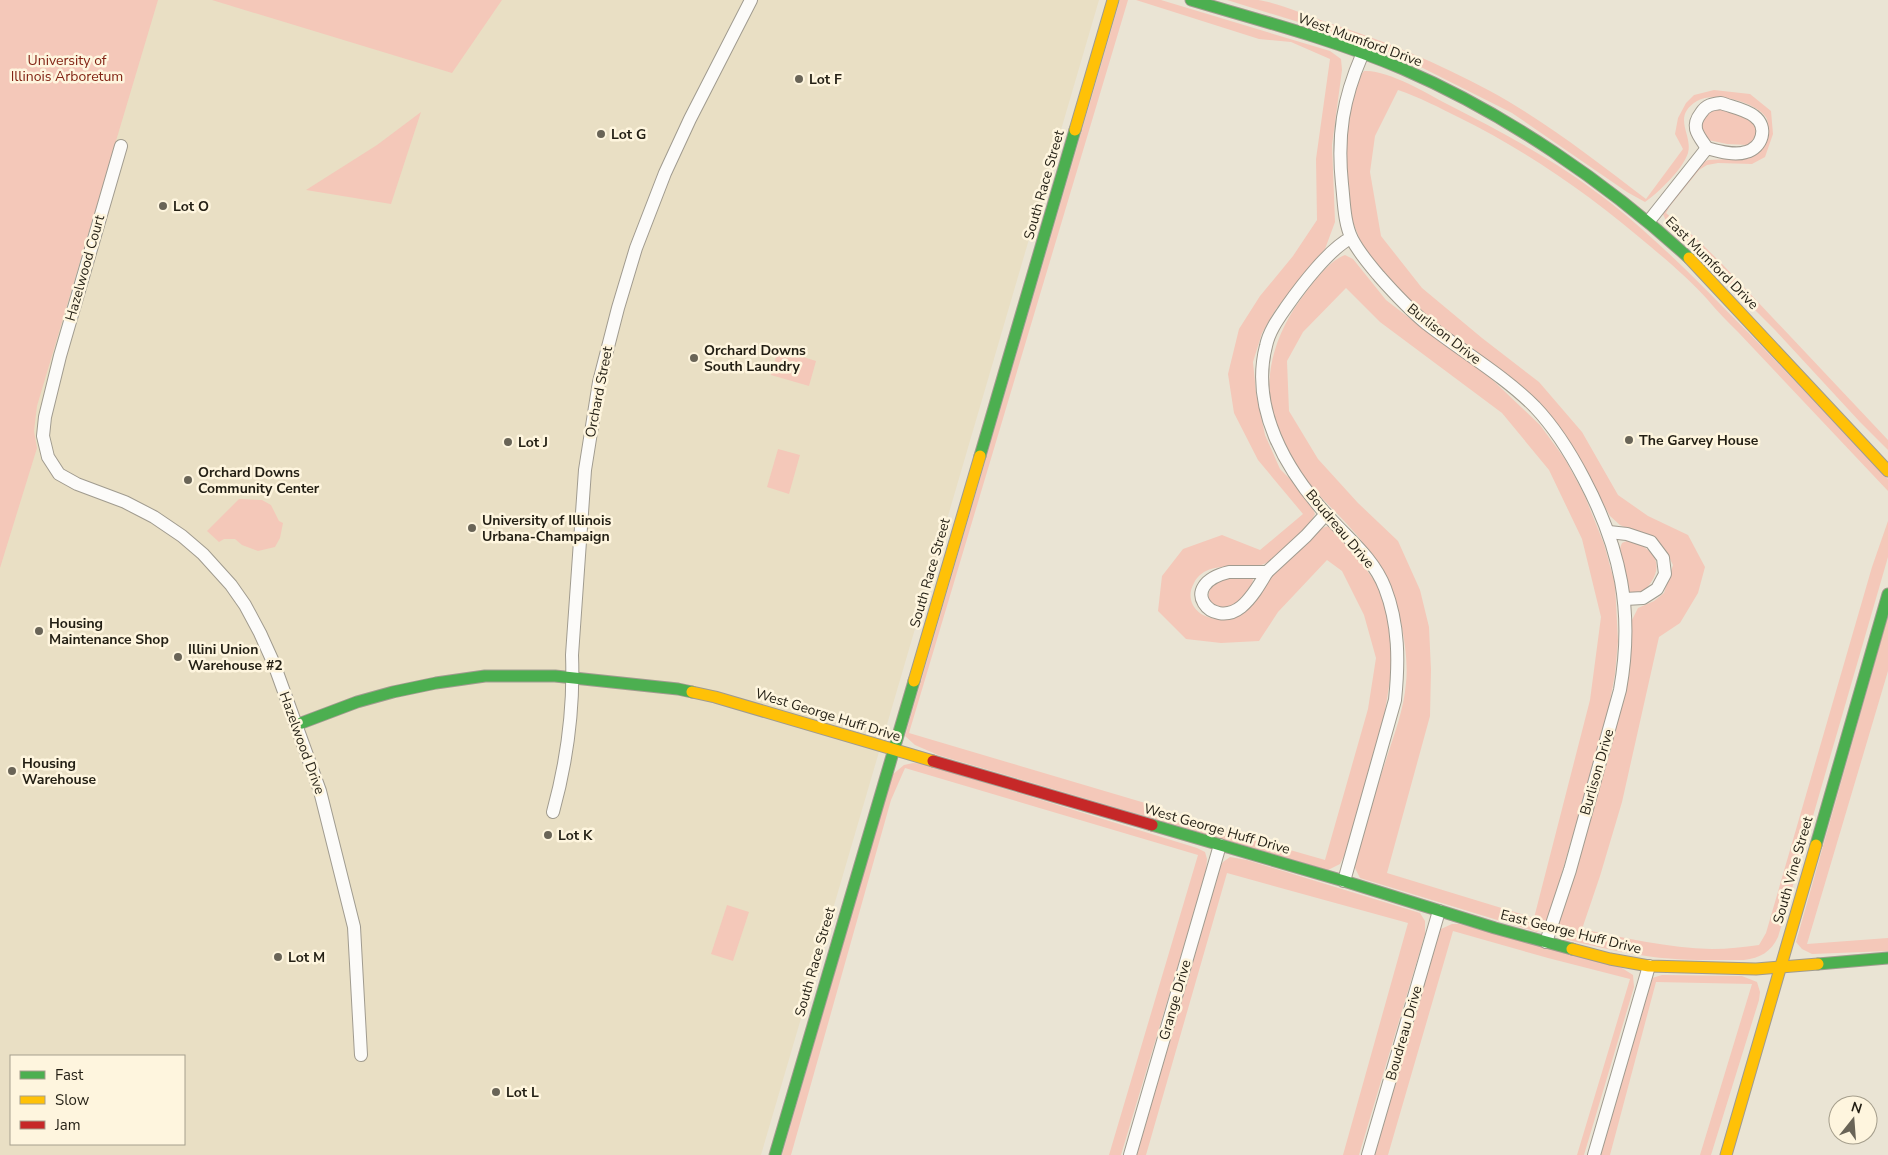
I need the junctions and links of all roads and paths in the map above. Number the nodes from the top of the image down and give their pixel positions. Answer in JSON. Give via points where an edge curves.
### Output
{"nodes":[{"id":1,"x":751,"y":0,"type":"edge"},
{"id":2,"x":1113,"y":0,"type":"edge"},
{"id":3,"x":1191,"y":0,"type":"edge"},
{"id":4,"x":1362,"y":55,"type":"junction"},
{"id":5,"x":1485,"y":110,"type":"joint"},
{"id":6,"x":121,"y":146,"type":"dead end"},
{"id":7,"x":1707,"y":148,"type":"junction"},
{"id":8,"x":1649,"y":221,"type":"junction"},
{"id":9,"x":1352,"y":238,"type":"junction"},
{"id":10,"x":52,"y":390,"type":"joint"},
{"id":11,"x":1888,"y":471,"type":"edge"},
{"id":12,"x":1326,"y":514,"type":"junction"},
{"id":13,"x":1609,"y":532,"type":"junction"},
{"id":14,"x":1267,"y":572,"type":"junction"},
{"id":15,"x":1888,"y":594,"type":"edge"},
{"id":16,"x":1625,"y":599,"type":"junction"},
{"id":17,"x":573,"y":678,"type":"junction"},
{"id":18,"x":296,"y":725,"type":"junction"},
{"id":19,"x":894,"y":750,"type":"junction"},
{"id":20,"x":553,"y":812,"type":"dead end"},
{"id":21,"x":1220,"y":845,"type":"junction"},
{"id":22,"x":1344,"y":881,"type":"junction"},
{"id":23,"x":1439,"y":911,"type":"junction"},
{"id":24,"x":1546,"y":942,"type":"junction"},
{"id":25,"x":1888,"y":958,"type":"edge"},
{"id":26,"x":1649,"y":966,"type":"junction"},
{"id":27,"x":1780,"y":968,"type":"junction"},
{"id":28,"x":361,"y":1055,"type":"dead end"},
{"id":29,"x":775,"y":1155,"type":"edge"},
{"id":30,"x":1130,"y":1155,"type":"edge"},
{"id":31,"x":1368,"y":1155,"type":"edge"},
{"id":32,"x":1594,"y":1155,"type":"edge"},
{"id":33,"x":1726,"y":1155,"type":"edge"}],
"edges":[{"from":1,"to":17,"type":"street","name":"Orchard Street","via":[[664,173],[636,248],[610,336],[585,470]]},
{"from":2,"to":19,"type":"street","name":"South Race Street"},
{"from":3,"to":4,"type":"street","name":"West Mumford Drive","via":[[1315,37]]},
{"from":4,"to":5,"type":"street","name":"West Mumford Drive","via":[[1402,69]]},
{"from":4,"to":9,"type":"street","name":"Burlison Drive","via":[[1346,99],[1340,139],[1346,215]]},
{"from":5,"to":8,"type":"street","name":"East Mumford Drive","via":[[1543,145]]},
{"from":6,"to":10,"type":"street","name":"Hazelwood Court"},
{"from":7,"to":7,"type":"street","via":[[1695,127],[1704,107],[1721,103],[1746,111],[1762,125],[1760,140],[1755,148],[1746,152],[1737,154]]},
{"from":7,"to":8,"type":"street"},
{"from":8,"to":11,"type":"street","name":"East Mumford Drive","via":[[1692,260]]},
{"from":9,"to":12,"type":"street","name":"Boudreau Drive","via":[[1335,248],[1273,326],[1263,364],[1262,388],[1266,411],[1277,442],[1289,467]]},
{"from":9,"to":13,"type":"street","name":"Burlison Drive","via":[[1362,256],[1426,323],[1515,388],[1536,408],[1578,467]]},
{"from":10,"to":18,"type":"street","name":"Hazelwood Drive","via":[[43,436],[48,457],[59,474],[154,517],[203,554],[245,605],[274,664]]},
{"from":12,"to":14,"type":"street"},
{"from":12,"to":22,"type":"street","name":"Boudreau Drive","via":[[1358,545],[1373,566],[1387,595],[1397,642],[1395,700]]},
{"from":13,"to":16,"type":"street","name":"Burlison Drive"},
{"from":13,"to":16,"type":"street","via":[[1651,542],[1663,558],[1665,574],[1657,589],[1642,598]]},
{"from":14,"to":14,"type":"street","via":[[1242,607],[1233,612],[1222,614],[1204,605],[1202,588],[1215,576],[1229,572]]},
{"from":15,"to":27,"type":"street","name":"South Vine Street"},
{"from":16,"to":24,"type":"street","name":"Burlison Drive","via":[[1626,635],[1620,690],[1570,870]]},
{"from":17,"to":18,"type":"street","name":"West George Huff Drive","via":[[484,676],[436,683],[357,702]]},
{"from":17,"to":19,"type":"street","name":"West George Huff Drive","via":[[668,688],[715,697]]},
{"from":17,"to":20,"type":"street","name":"Orchard Street","via":[[567,743]]},
{"from":18,"to":28,"type":"street","name":"Hazelwood Drive","via":[[320,791],[354,927]]},
{"from":19,"to":21,"type":"street","name":"West George Huff Drive"},
{"from":19,"to":29,"type":"street","name":"South Race Street"},
{"from":21,"to":22,"type":"street","name":"West George Huff Drive"},
{"from":21,"to":30,"type":"street","name":"Grange Drive"},
{"from":22,"to":23,"type":"street","name":"East George Huff Drive"},
{"from":23,"to":24,"type":"street","name":"East George Huff Drive"},
{"from":23,"to":31,"type":"street","name":"Boudreau Drive"},
{"from":24,"to":26,"type":"street","name":"East George Huff Drive"},
{"from":25,"to":27,"type":"street","name":"East George Huff Drive"},
{"from":26,"to":27,"type":"street","name":"East George Huff Drive"},
{"from":26,"to":32,"type":"street"},
{"from":27,"to":33,"type":"street","name":"South Vine Street"}]}
